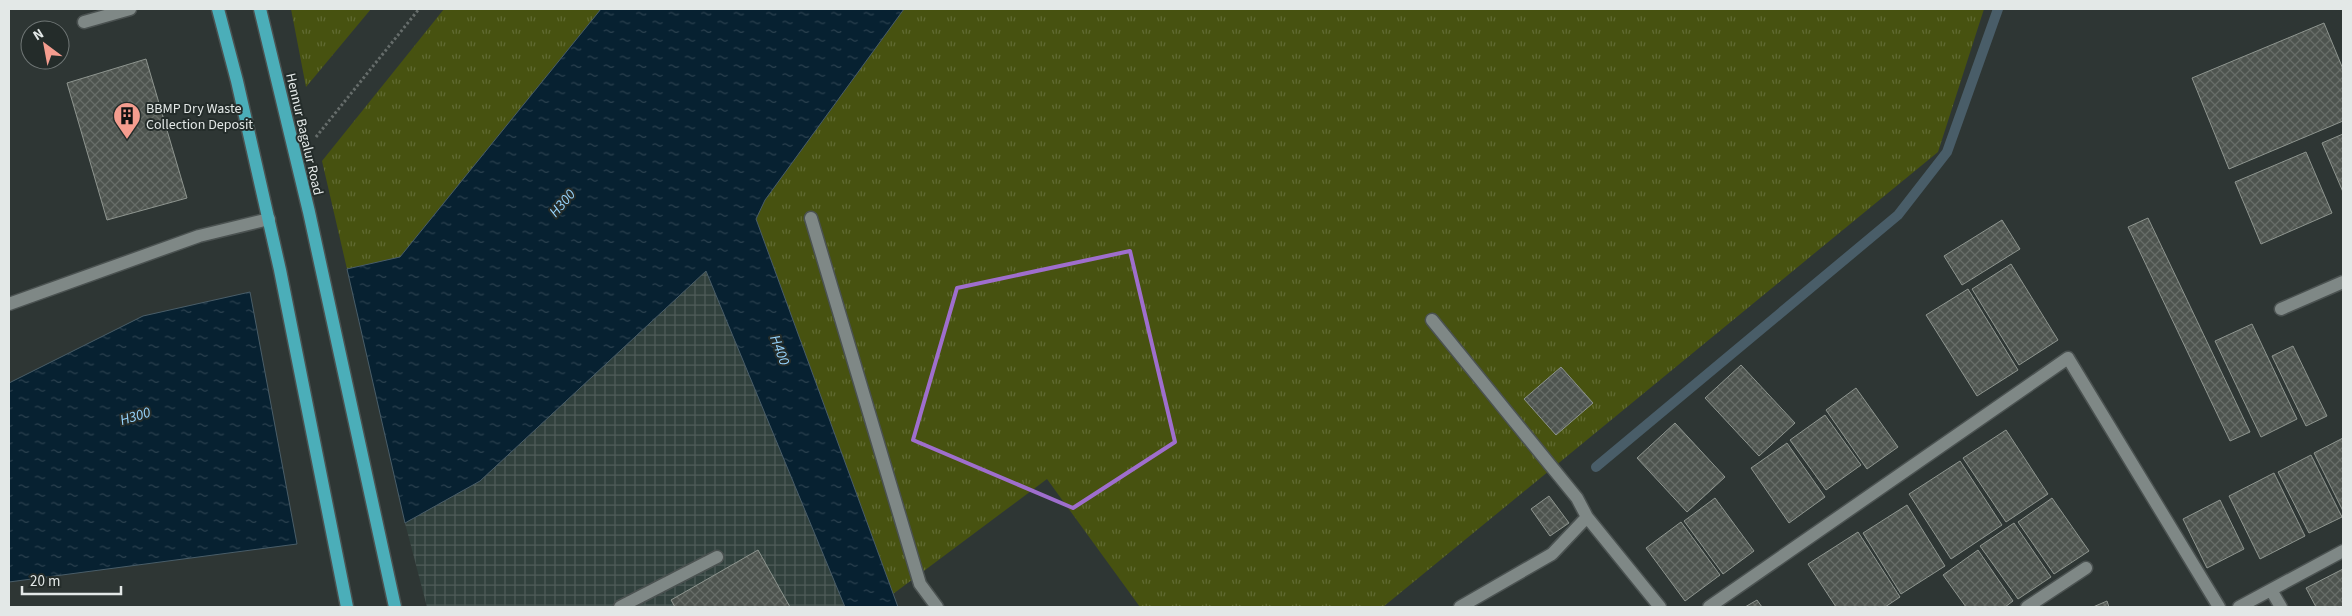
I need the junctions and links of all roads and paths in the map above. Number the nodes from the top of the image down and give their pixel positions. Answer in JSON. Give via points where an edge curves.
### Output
{"nodes":[{"id":1,"x":130,"y":9,"type":"edge"},
{"id":2,"x":218,"y":9,"type":"edge"},
{"id":3,"x":260,"y":9,"type":"edge"},
{"id":4,"x":419,"y":9,"type":"edge"},
{"id":5,"x":84,"y":22,"type":"dead end"},
{"id":6,"x":296,"y":161,"type":"junction"},
{"id":7,"x":811,"y":218,"type":"dead end"},
{"id":8,"x":269,"y":219,"type":"junction"},
{"id":9,"x":2343,"y":282,"type":"edge"},
{"id":10,"x":9,"y":304,"type":"edge"},
{"id":11,"x":2281,"y":308,"type":"dead end"},
{"id":12,"x":1432,"y":320,"type":"dead end"},
{"id":13,"x":1587,"y":518,"type":"junction"},
{"id":14,"x":2343,"y":551,"type":"edge"},
{"id":15,"x":717,"y":557,"type":"dead end"},
{"id":16,"x":2086,"y":568,"type":"dead end"},
{"id":17,"x":2271,"y":590,"type":"junction"},
{"id":18,"x":347,"y":607,"type":"edge"},
{"id":19,"x":395,"y":607,"type":"edge"},
{"id":20,"x":620,"y":607,"type":"edge"},
{"id":21,"x":937,"y":607,"type":"edge"},
{"id":22,"x":1460,"y":607,"type":"edge"},
{"id":23,"x":1660,"y":607,"type":"edge"},
{"id":24,"x":1709,"y":607,"type":"edge"},
{"id":25,"x":2027,"y":607,"type":"edge"},
{"id":26,"x":2219,"y":607,"type":"edge"},
{"id":27,"x":2239,"y":607,"type":"edge"},
{"id":28,"x":2281,"y":607,"type":"edge"}],
"edges":[{"from":1,"to":5,"type":"street"},
{"from":2,"to":8,"type":"main road"},
{"from":3,"to":6,"type":"main road","name":"Hennur Bagalur Road"},
{"from":4,"to":6,"type":"path"},
{"from":6,"to":19,"type":"main road","name":"Hennur Bagalur Road"},
{"from":7,"to":21,"type":"street","via":[[920,584]]},
{"from":8,"to":10,"type":"street","via":[[198,236]]},
{"from":8,"to":18,"type":"main road"},
{"from":9,"to":11,"type":"street"},
{"from":12,"to":13,"type":"street","via":[[1577,498]]},
{"from":13,"to":22,"type":"street","via":[[1552,554]]},
{"from":13,"to":23,"type":"street"},
{"from":14,"to":17,"type":"street"},
{"from":15,"to":20,"type":"street"},
{"from":16,"to":25,"type":"street"},
{"from":17,"to":27,"type":"street"},
{"from":17,"to":28,"type":"street"},
{"from":24,"to":26,"type":"street","via":[[2068,358]]}]}
